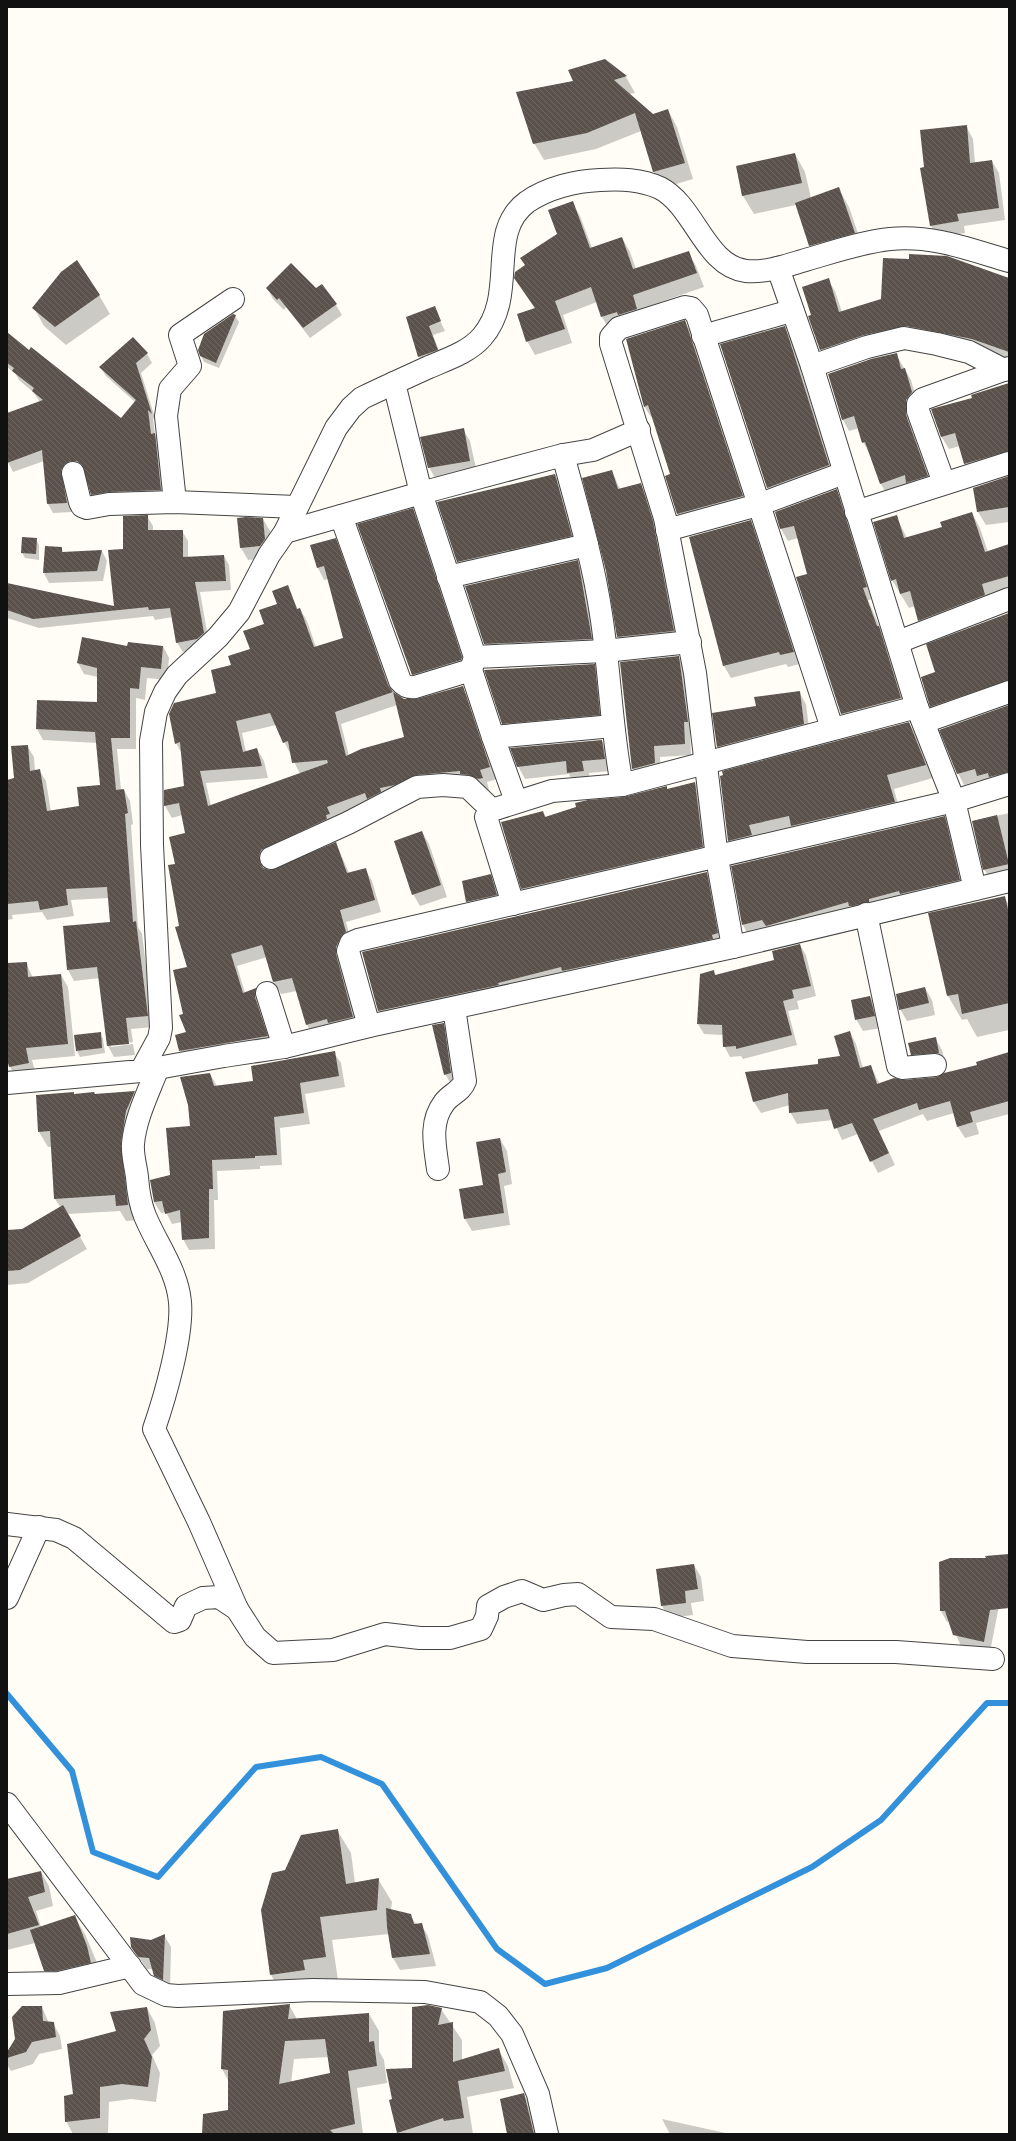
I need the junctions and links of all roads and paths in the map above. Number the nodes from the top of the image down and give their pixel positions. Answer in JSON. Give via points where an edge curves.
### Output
{"nodes":[{"id":1,"x":1009,"y":261,"type":"edge"},
{"id":2,"x":778,"y":268,"type":"junction"},
{"id":3,"x":233,"y":299,"type":"dead end"},
{"id":4,"x":791,"y":311,"type":"junction"},
{"id":5,"x":703,"y":336,"type":"junction"},
{"id":6,"x":812,"y":366,"type":"junction"},
{"id":7,"x":1006,"y":369,"type":"edge"},
{"id":8,"x":394,"y":384,"type":"junction"},
{"id":9,"x":639,"y":430,"type":"junction"},
{"id":10,"x":563,"y":455,"type":"junction"},
{"id":11,"x":1009,"y":463,"type":"edge"},
{"id":12,"x":73,"y":473,"type":"dead end"},
{"id":13,"x":844,"y":473,"type":"junction"},
{"id":14,"x":944,"y":483,"type":"junction"},
{"id":15,"x":421,"y":493,"type":"junction"},
{"id":16,"x":175,"y":502,"type":"junction"},
{"id":17,"x":758,"y":505,"type":"junction"},
{"id":18,"x":296,"y":506,"type":"junction"},
{"id":19,"x":856,"y":512,"type":"junction"},
{"id":20,"x":341,"y":516,"type":"junction"},
{"id":21,"x":668,"y":530,"type":"junction"},
{"id":22,"x":285,"y":532,"type":"junction"},
{"id":23,"x":587,"y":545,"type":"junction"},
{"id":24,"x":448,"y":577,"type":"junction"},
{"id":25,"x":1009,"y":599,"type":"edge"},
{"id":26,"x":690,"y":642,"type":"junction"},
{"id":27,"x":898,"y":642,"type":"junction"},
{"id":28,"x":605,"y":651,"type":"junction"},
{"id":29,"x":474,"y":663,"type":"junction"},
{"id":30,"x":1009,"y":692,"type":"edge"},
{"id":31,"x":920,"y":714,"type":"junction"},
{"id":32,"x":613,"y":726,"type":"junction"},
{"id":33,"x":832,"y":728,"type":"junction"},
{"id":34,"x":493,"y":737,"type":"junction"},
{"id":35,"x":707,"y":764,"type":"junction"},
{"id":36,"x":1009,"y":784,"type":"edge"},
{"id":37,"x":622,"y":785,"type":"junction"},
{"id":38,"x":516,"y":801,"type":"junction"},
{"id":39,"x":954,"y":801,"type":"junction"},
{"id":40,"x":492,"y":810,"type":"junction"},
{"id":41,"x":271,"y":858,"type":"dead end"},
{"id":42,"x":717,"y":858,"type":"junction"},
{"id":43,"x":1008,"y":886,"type":"edge"},
{"id":44,"x":975,"y":889,"type":"junction"},
{"id":45,"x":513,"y":904,"type":"junction"},
{"id":46,"x":866,"y":914,"type":"junction"},
{"id":47,"x":733,"y":947,"type":"junction"},
{"id":48,"x":267,"y":993,"type":"dead end"},
{"id":49,"x":454,"y":1008,"type":"junction"},
{"id":50,"x":369,"y":1026,"type":"junction"},
{"id":51,"x":284,"y":1047,"type":"junction"},
{"id":52,"x":935,"y":1065,"type":"dead end"},
{"id":53,"x":149,"y":1071,"type":"junction"},
{"id":54,"x":7,"y":1083,"type":"edge"},
{"id":55,"x":438,"y":1169,"type":"dead end"},
{"id":56,"x":7,"y":1524,"type":"edge"},
{"id":57,"x":39,"y":1527,"type":"junction"},
{"id":58,"x":7,"y":1598,"type":"edge"},
{"id":59,"x":237,"y":1609,"type":"junction"},
{"id":60,"x":993,"y":1660,"type":"dead end"},
{"id":61,"x":7,"y":1804,"type":"edge"},
{"id":62,"x":130,"y":1966,"type":"junction"},
{"id":63,"x":7,"y":1984,"type":"edge"},
{"id":64,"x":547,"y":2134,"type":"edge"}],
"edges":[{"from":1,"to":2,"type":"street","via":[[937,240],[914,238],[888,239]]},
{"from":2,"to":4,"type":"street"},
{"from":2,"to":8,"type":"street","via":[[746,271],[727,263],[698,231],[684,207],[662,189],[642,182],[621,179],[584,180],[541,193],[513,214],[506,230],[502,292],[498,310],[481,338],[469,349]]},
{"from":3,"to":16,"type":"street","via":[[180,335],[190,366],[170,389],[166,416]]},
{"from":4,"to":5,"type":"street"},
{"from":4,"to":6,"type":"street"},
{"from":5,"to":9,"type":"street","via":[[697,315],[685,306],[619,328],[614,332],[611,344]]},
{"from":5,"to":17,"type":"street"},
{"from":6,"to":7,"type":"street","via":[[867,347],[904,338],[969,352]]},
{"from":6,"to":13,"type":"street"},
{"from":7,"to":14,"type":"street","via":[[923,399],[918,404],[918,411]]},
{"from":8,"to":15,"type":"street"},
{"from":8,"to":18,"type":"street","via":[[362,398],[351,408],[336,428]]},
{"from":9,"to":10,"type":"street","via":[[593,450]]},
{"from":9,"to":21,"type":"street"},
{"from":10,"to":15,"type":"street"},
{"from":10,"to":23,"type":"street"},
{"from":11,"to":14,"type":"street"},
{"from":12,"to":16,"type":"street","via":[[80,502],[87,508],[109,504]]},
{"from":13,"to":17,"type":"street"},
{"from":13,"to":19,"type":"street"},
{"from":14,"to":19,"type":"street"},
{"from":15,"to":20,"type":"street"},
{"from":15,"to":24,"type":"street"},
{"from":16,"to":18,"type":"street"},
{"from":17,"to":21,"type":"street"},
{"from":17,"to":33,"type":"street"},
{"from":18,"to":22,"type":"street"},
{"from":19,"to":27,"type":"street"},
{"from":20,"to":22,"type":"street"},
{"from":20,"to":29,"type":"street","via":[[400,681],[409,688],[415,687]]},
{"from":21,"to":26,"type":"street"},
{"from":22,"to":53,"type":"street","via":[[269,555],[238,612],[218,637],[177,676],[165,692],[156,712],[151,741],[152,837],[161,1028]]},
{"from":23,"to":24,"type":"street"},
{"from":23,"to":28,"type":"street","via":[[601,613]]},
{"from":24,"to":29,"type":"street"},
{"from":25,"to":27,"type":"street"},
{"from":26,"to":28,"type":"street"},
{"from":26,"to":35,"type":"street"},
{"from":27,"to":31,"type":"street"},
{"from":28,"to":29,"type":"street"},
{"from":28,"to":32,"type":"street"},
{"from":29,"to":34,"type":"street"},
{"from":30,"to":31,"type":"street"},
{"from":31,"to":33,"type":"street"},
{"from":31,"to":39,"type":"street"},
{"from":32,"to":34,"type":"street"},
{"from":32,"to":37,"type":"street"},
{"from":33,"to":35,"type":"street"},
{"from":34,"to":38,"type":"street"},
{"from":35,"to":37,"type":"street"},
{"from":35,"to":42,"type":"street"},
{"from":36,"to":39,"type":"street"},
{"from":37,"to":38,"type":"street","via":[[564,790]]},
{"from":38,"to":40,"type":"street"},
{"from":39,"to":42,"type":"street"},
{"from":39,"to":44,"type":"street"},
{"from":40,"to":41,"type":"street","via":[[468,787],[417,787],[348,823]]},
{"from":40,"to":45,"type":"street","via":[[486,817]]},
{"from":42,"to":45,"type":"street"},
{"from":42,"to":47,"type":"street"},
{"from":43,"to":44,"type":"street"},
{"from":44,"to":46,"type":"street"},
{"from":45,"to":50,"type":"street","via":[[358,940],[352,944],[348,951]]},
{"from":46,"to":47,"type":"street"},
{"from":46,"to":52,"type":"street","via":[[898,1066],[902,1068]]},
{"from":47,"to":49,"type":"street"},
{"from":48,"to":51,"type":"street"},
{"from":49,"to":50,"type":"street"},
{"from":49,"to":55,"type":"street","via":[[464,1080],[460,1089],[444,1102],[433,1126]]},
{"from":50,"to":51,"type":"street"},
{"from":51,"to":53,"type":"street"},
{"from":53,"to":54,"type":"street"},
{"from":53,"to":59,"type":"street","via":[[133,1145],[139,1192],[145,1215],[177,1284],[180,1303],[178,1331],[169,1375],[154,1429],[200,1522]]},
{"from":56,"to":57,"type":"street"},
{"from":57,"to":58,"type":"street"},
{"from":57,"to":59,"type":"street","via":[[56,1530],[74,1538],[174,1622],[180,1620],[186,1606],[203,1598],[219,1597]]},
{"from":59,"to":60,"type":"street","via":[[255,1636],[273,1653],[333,1650],[385,1634],[450,1638],[481,1629],[488,1606],[522,1591],[544,1600],[564,1594],[578,1594],[611,1617],[654,1619],[732,1646],[807,1652],[896,1652]]},
{"from":61,"to":62,"type":"street"},
{"from":62,"to":63,"type":"street","via":[[59,1983]]},
{"from":62,"to":64,"type":"street","via":[[143,1984],[172,1996],[298,1990],[425,1992],[480,2002],[498,2016],[512,2034],[538,2094]]}]}
